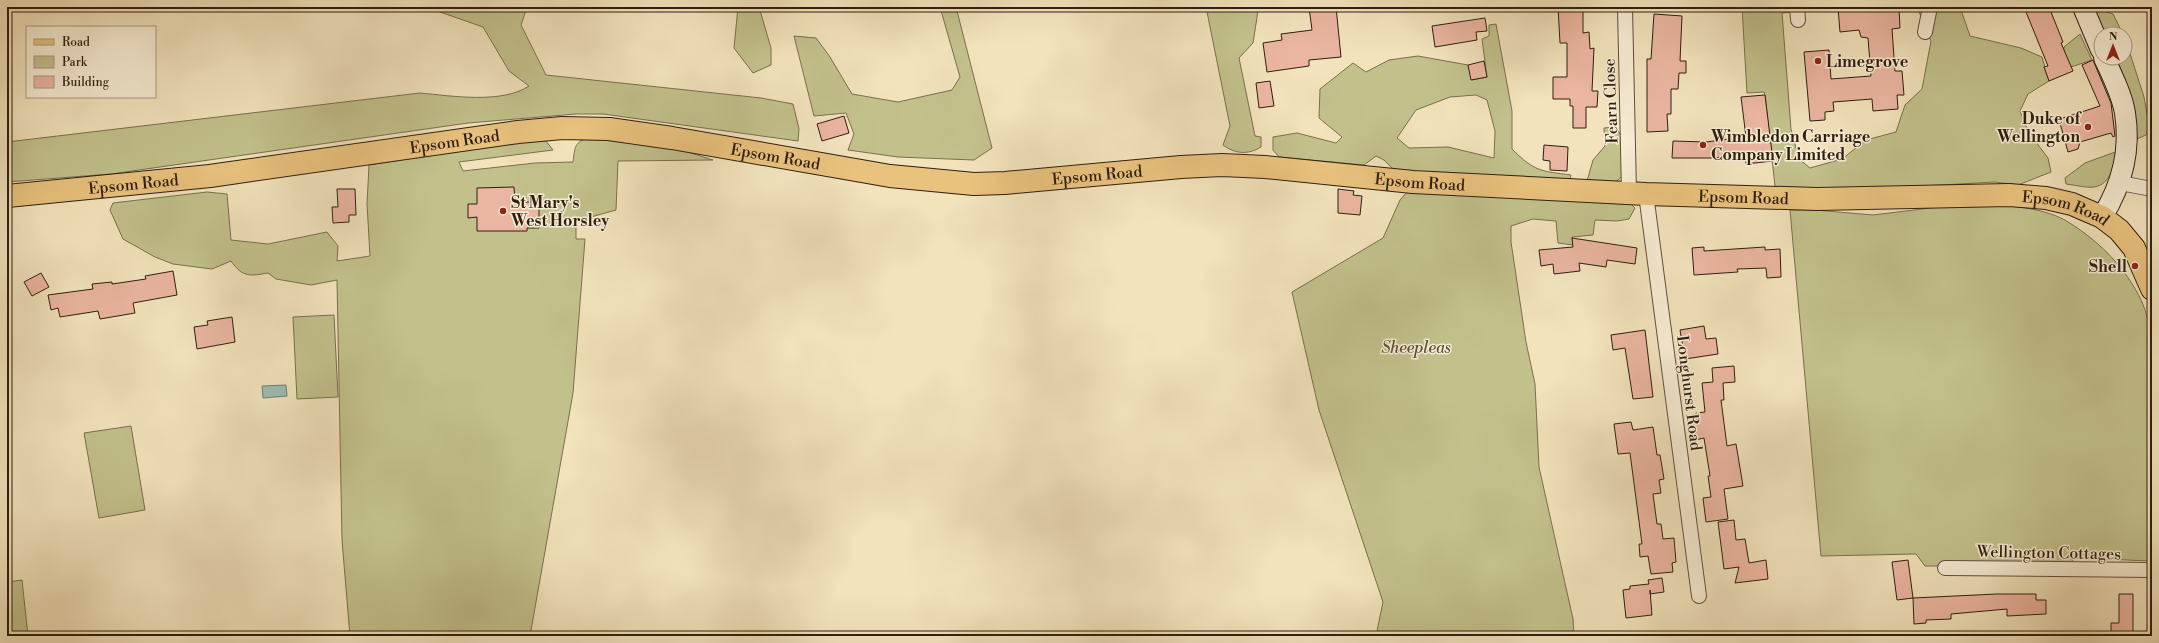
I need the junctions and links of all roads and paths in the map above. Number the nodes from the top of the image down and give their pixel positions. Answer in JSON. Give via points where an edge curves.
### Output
{"nodes":[{"id":1,"x":1625,"y":7,"type":"edge"},
{"id":2,"x":1927,"y":7,"type":"edge"},
{"id":3,"x":2083,"y":7,"type":"edge"},
{"id":4,"x":2093,"y":31,"type":"edge"},
{"id":5,"x":1925,"y":32,"type":"dead end"},
{"id":6,"x":2107,"y":66,"type":"edge"},
{"id":7,"x":2120,"y":183,"type":"junction"},
{"id":8,"x":2152,"y":189,"type":"edge"},
{"id":9,"x":1637,"y":194,"type":"junction"},
{"id":10,"x":7,"y":196,"type":"edge"},
{"id":11,"x":2102,"y":217,"type":"junction"},
{"id":12,"x":2152,"y":289,"type":"edge"},
{"id":13,"x":1945,"y":568,"type":"dead end"},
{"id":14,"x":2152,"y":570,"type":"edge"},
{"id":15,"x":1700,"y":596,"type":"dead end"}],
"edges":[{"from":1,"to":9,"type":"street","name":"Fearn Close"},
{"from":2,"to":5,"type":"street","via":[[1929,12]]},
{"from":3,"to":4,"type":"main road"},
{"from":6,"to":7,"type":"main road","via":[[2125,113],[2125,160]]},
{"from":7,"to":8,"type":"street"},
{"from":7,"to":11,"type":"main road","via":[[2115,197]]},
{"from":9,"to":10,"type":"main road","name":"Epsom Road","via":[[1413,182],[1265,166],[1222,165],[1005,183],[943,182],[890,176],[609,129],[562,128],[451,141],[210,176]]},
{"from":9,"to":11,"type":"main road","name":"Epsom Road","via":[[1817,199],[2009,195],[2046,198],[2072,204]]},
{"from":9,"to":15,"type":"street","name":"Longhurst Road"},
{"from":11,"to":12,"type":"main road","name":"Epsom Road","via":[[2119,230],[2134,248]]},
{"from":13,"to":14,"type":"street","name":"Wellington Cottages"}]}
